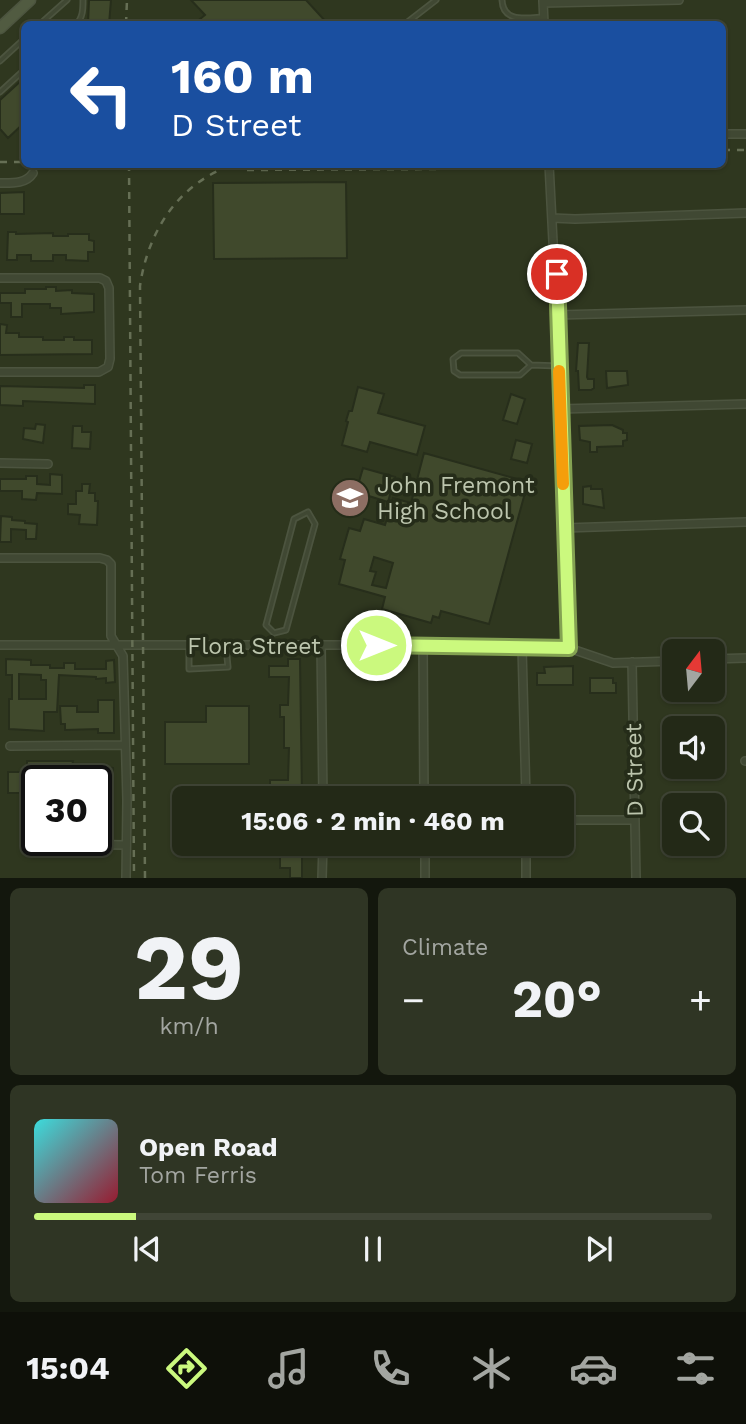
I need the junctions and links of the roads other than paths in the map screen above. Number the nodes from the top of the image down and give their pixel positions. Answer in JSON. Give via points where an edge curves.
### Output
{"nodes":[{"id":1,"x":30,"y":0,"type":"edge"},
{"id":2,"x":67,"y":0,"type":"edge"},
{"id":3,"x":83,"y":0,"type":"edge"},
{"id":4,"x":436,"y":0,"type":"edge"},
{"id":5,"x":502,"y":0,"type":"edge"},
{"id":6,"x":680,"y":0,"type":"edge"},
{"id":7,"x":543,"y":2,"type":"edge"},
{"id":8,"x":43,"y":21,"type":"edge"},
{"id":9,"x":80,"y":21,"type":"edge"},
{"id":10,"x":409,"y":21,"type":"edge"},
{"id":11,"x":544,"y":21,"type":"edge"},
{"id":12,"x":1,"y":24,"type":"edge"},
{"id":13,"x":21,"y":42,"type":"edge"},
{"id":14,"x":0,"y":61,"type":"edge"},
{"id":15,"x":21,"y":73,"type":"edge"},
{"id":16,"x":0,"y":92,"type":"edge"},
{"id":17,"x":726,"y":134,"type":"edge"},
{"id":18,"x":746,"y":134,"type":"edge"},
{"id":19,"x":549,"y":168,"type":"edge"},
{"id":20,"x":33,"y":173,"type":"dead end"},
{"id":21,"x":0,"y":183,"type":"edge"},
{"id":22,"x":746,"y":213,"type":"edge"},
{"id":23,"x":552,"y":218,"type":"junction"},
{"id":24,"x":0,"y":278,"type":"edge"},
{"id":25,"x":746,"y":310,"type":"edge"},
{"id":26,"x":558,"y":314,"type":"junction"},
{"id":27,"x":531,"y":365,"type":"junction"},
{"id":28,"x":559,"y":366,"type":"junction"},
{"id":29,"x":0,"y":372,"type":"edge"},
{"id":30,"x":746,"y":404,"type":"edge"},
{"id":31,"x":560,"y":410,"type":"junction"},
{"id":32,"x":0,"y":463,"type":"edge"},
{"id":33,"x":48,"y":464,"type":"dead end"},
{"id":34,"x":746,"y":522,"type":"edge"},
{"id":35,"x":565,"y":528,"type":"junction"},
{"id":36,"x":0,"y":558,"type":"edge"},
{"id":37,"x":274,"y":633,"type":"junction"},
{"id":38,"x":0,"y":645,"type":"edge"},
{"id":39,"x":268,"y":645,"type":"junction"},
{"id":40,"x":321,"y":645,"type":"junction"},
{"id":41,"x":423,"y":645,"type":"junction"},
{"id":42,"x":117,"y":646,"type":"junction"},
{"id":43,"x":189,"y":646,"type":"junction"},
{"id":44,"x":226,"y":646,"type":"junction"},
{"id":45,"x":522,"y":647,"type":"junction"},
{"id":46,"x":569,"y":648,"type":"junction"},
{"id":47,"x":746,"y":658,"type":"edge"},
{"id":48,"x":725,"y":659,"type":"edge"},
{"id":49,"x":662,"y":661,"type":"edge"},
{"id":50,"x":632,"y":662,"type":"junction"},
{"id":51,"x":124,"y":745,"type":"junction"},
{"id":52,"x":10,"y":746,"type":"dead end"},
{"id":53,"x":323,"y":786,"type":"edge"},
{"id":54,"x":424,"y":786,"type":"edge"},
{"id":55,"x":526,"y":786,"type":"edge"},
{"id":56,"x":574,"y":820,"type":"edge"},
{"id":57,"x":635,"y":820,"type":"junction"},
{"id":58,"x":112,"y":845,"type":"edge"},
{"id":59,"x":126,"y":845,"type":"junction"},
{"id":60,"x":323,"y":856,"type":"edge"},
{"id":61,"x":425,"y":856,"type":"edge"},
{"id":62,"x":526,"y":856,"type":"edge"},
{"id":63,"x":126,"y":878,"type":"edge"},
{"id":64,"x":322,"y":878,"type":"edge"},
{"id":65,"x":425,"y":878,"type":"edge"},
{"id":66,"x":526,"y":878,"type":"edge"},
{"id":67,"x":636,"y":878,"type":"edge"}],
"edges":[{"from":1,"to":12,"type":"main road"},
{"from":2,"to":8,"type":"lane"},
{"from":3,"to":9,"type":"lane"},
{"from":4,"to":10,"type":"lane"},
{"from":5,"to":11,"type":"lane","via":[[507,15]]},
{"from":6,"to":7,"type":"street"},
{"from":7,"to":11,"type":"street"},
{"from":13,"to":14,"type":"lane"},
{"from":15,"to":16,"type":"lane"},
{"from":17,"to":18,"type":"street"},
{"from":19,"to":23,"type":"street"},
{"from":20,"to":21,"type":"street","via":[[21,182]]},
{"from":22,"to":23,"type":"street"},
{"from":23,"to":26,"type":"street"},
{"from":24,"to":29,"type":"street","via":[[106,281],[110,359],[108,367],[99,372]]},
{"from":25,"to":26,"type":"street"},
{"from":26,"to":28,"type":"street"},
{"from":27,"to":27,"type":"lane","via":[[518,353],[461,353],[453,359],[454,371],[460,375],[520,375]]},
{"from":27,"to":28,"type":"lane"},
{"from":28,"to":31,"type":"street"},
{"from":30,"to":31,"type":"street"},
{"from":31,"to":35,"type":"street"},
{"from":32,"to":33,"type":"street"},
{"from":34,"to":35,"type":"street"},
{"from":35,"to":46,"type":"street"},
{"from":36,"to":42,"type":"street","via":[[104,559],[111,564],[111,636]]},
{"from":37,"to":37,"type":"lane","via":[[286,630],[315,524],[308,512],[295,519],[265,625]]},
{"from":37,"to":39,"type":"lane"},
{"from":38,"to":42,"type":"street","name":"Flora Street"},
{"from":39,"to":40,"type":"street","name":"Flora Street"},
{"from":39,"to":44,"type":"street","name":"Flora Street"},
{"from":40,"to":41,"type":"street","name":"Flora Street"},
{"from":40,"to":53,"type":"street"},
{"from":41,"to":45,"type":"street","name":"Flora Street"},
{"from":41,"to":54,"type":"street"},
{"from":42,"to":43,"type":"street","name":"Flora Street"},
{"from":42,"to":51,"type":"street","via":[[123,656]]},
{"from":43,"to":44,"type":"street","name":"Flora Street"},
{"from":43,"to":44,"type":"lane","via":[[189,669],[228,667]]},
{"from":45,"to":46,"type":"street","name":"Flora Street"},
{"from":45,"to":55,"type":"street"},
{"from":46,"to":50,"type":"street","name":"Flora Street","via":[[604,661]]},
{"from":47,"to":48,"type":"street"},
{"from":49,"to":50,"type":"street","name":"Flora Street"},
{"from":50,"to":57,"type":"street","name":"D Street"},
{"from":51,"to":52,"type":"street"},
{"from":51,"to":59,"type":"street"},
{"from":56,"to":57,"type":"street"},
{"from":57,"to":67,"type":"street","name":"D Street"},
{"from":58,"to":59,"type":"street"},
{"from":59,"to":63,"type":"street"},
{"from":60,"to":64,"type":"street"},
{"from":61,"to":65,"type":"street"},
{"from":62,"to":66,"type":"street"}]}
